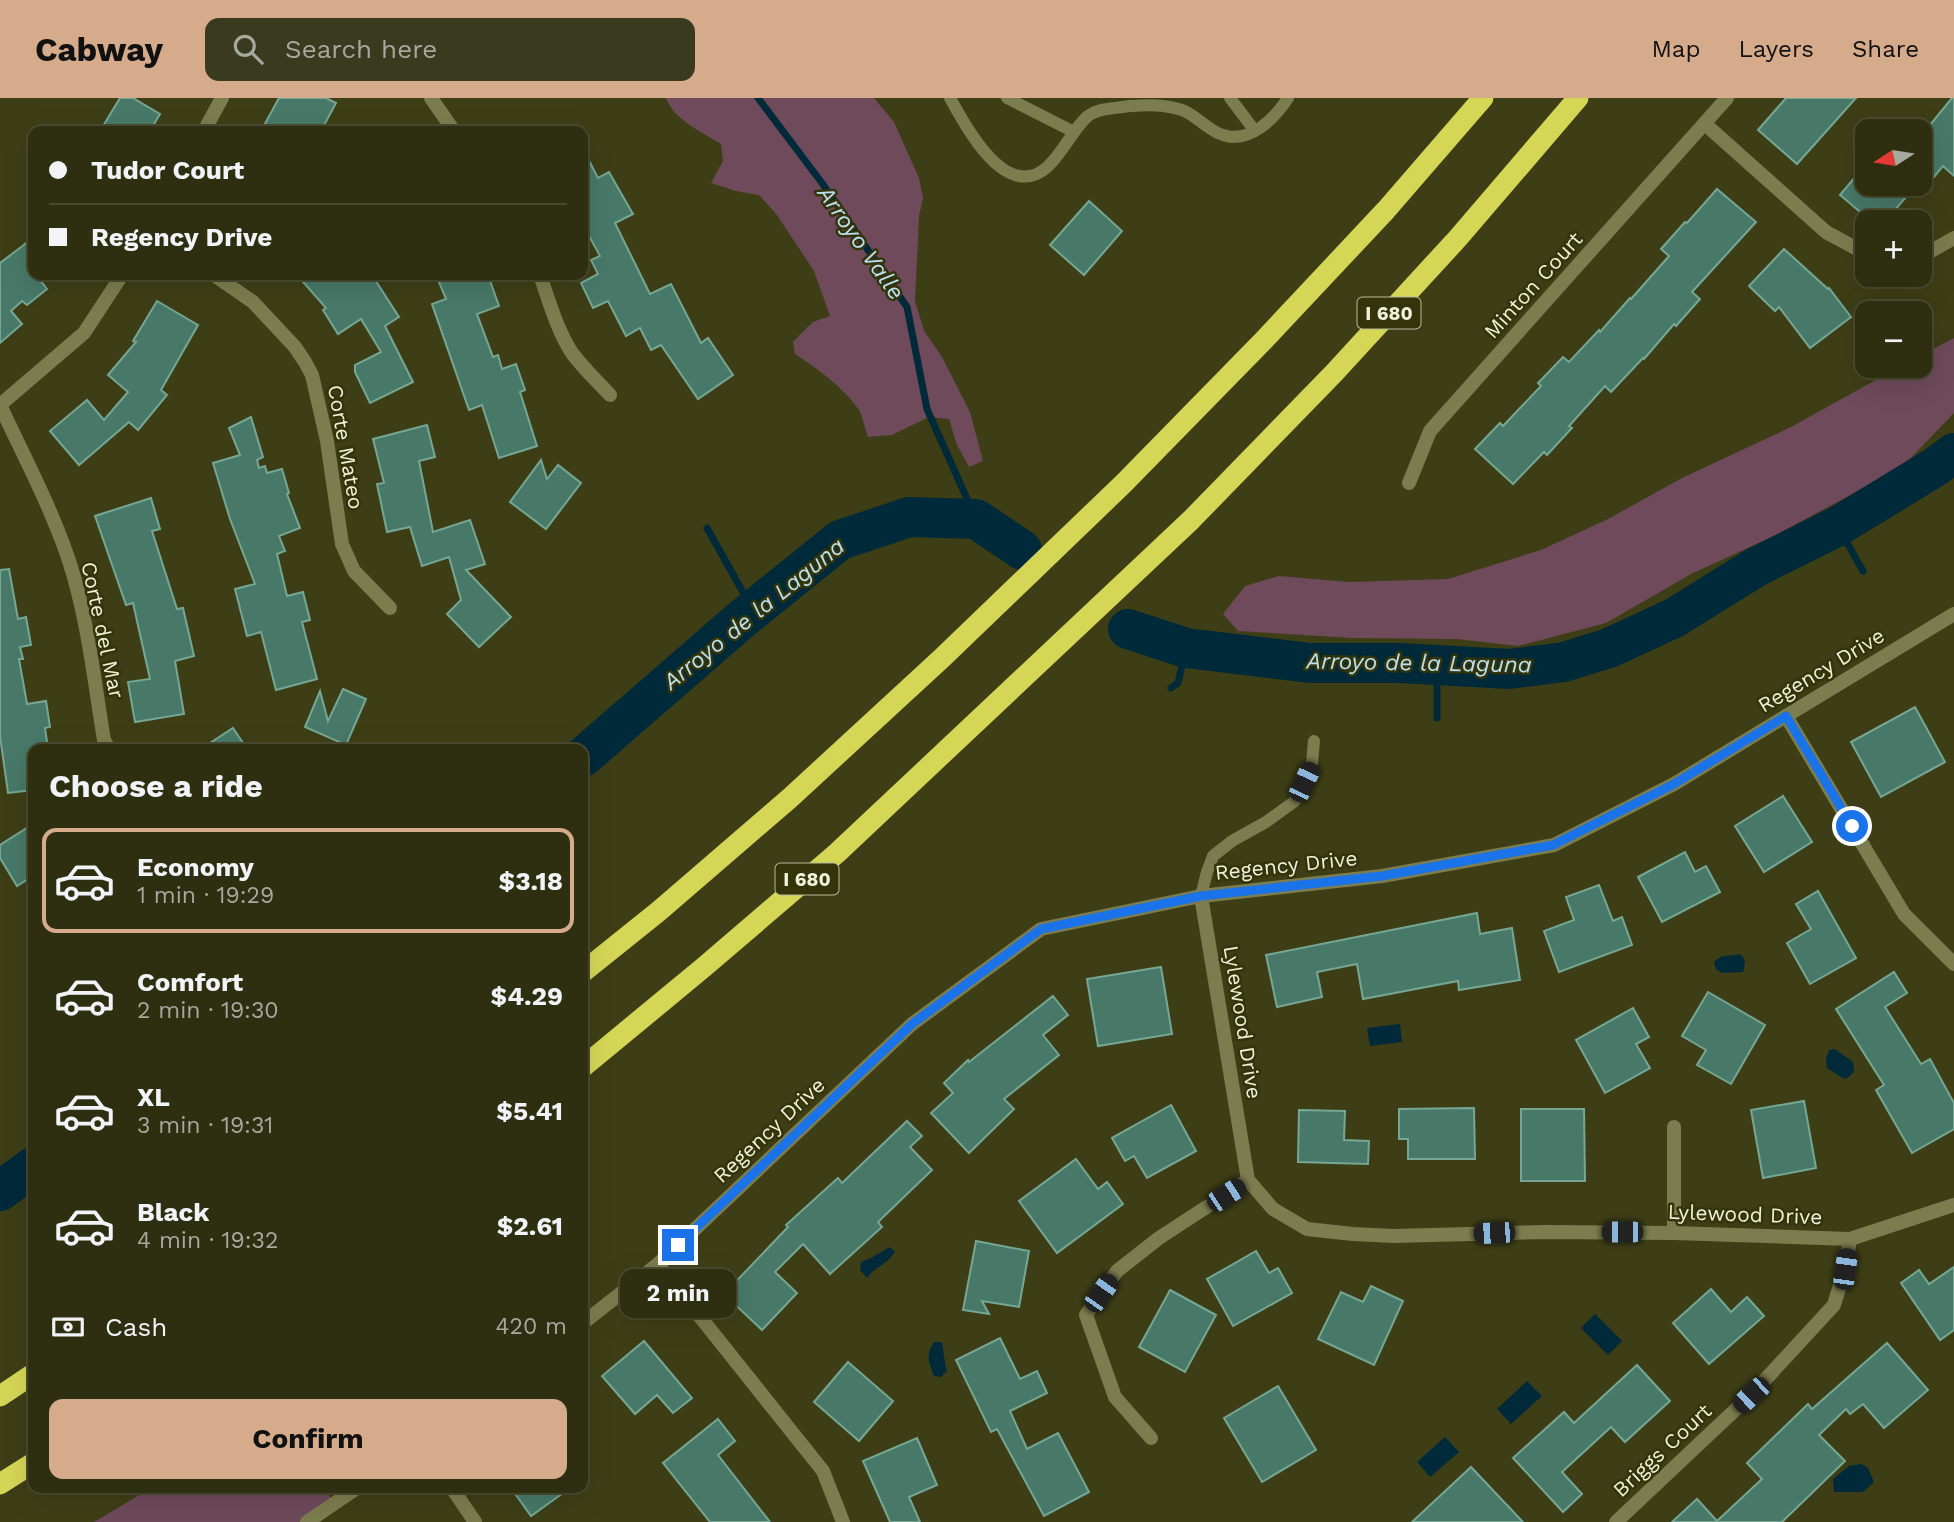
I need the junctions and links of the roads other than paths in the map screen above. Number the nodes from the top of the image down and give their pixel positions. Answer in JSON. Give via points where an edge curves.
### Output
{"nodes":[{"id":1,"x":222,"y":98,"type":"edge"},
{"id":2,"x":431,"y":98,"type":"edge"},
{"id":3,"x":950,"y":98,"type":"edge"},
{"id":4,"x":1007,"y":98,"type":"edge"},
{"id":5,"x":1230,"y":98,"type":"edge"},
{"id":6,"x":1288,"y":98,"type":"edge"},
{"id":7,"x":1467,"y":98,"type":"edge"},
{"id":8,"x":1483,"y":98,"type":"edge"},
{"id":9,"x":1578,"y":98,"type":"edge"},
{"id":10,"x":1727,"y":98,"type":"edge"},
{"id":11,"x":1705,"y":124,"type":"junction"},
{"id":12,"x":207,"y":126,"type":"edge"},
{"id":13,"x":451,"y":126,"type":"edge"},
{"id":14,"x":1255,"y":131,"type":"junction"},
{"id":15,"x":1074,"y":132,"type":"junction"},
{"id":16,"x":1386,"y":210,"type":"junction"},
{"id":17,"x":1954,"y":238,"type":"edge"},
{"id":18,"x":1855,"y":248,"type":"edge"},
{"id":19,"x":1932,"y":250,"type":"edge"},
{"id":20,"x":119,"y":280,"type":"edge"},
{"id":21,"x":221,"y":280,"type":"edge"},
{"id":22,"x":542,"y":280,"type":"edge"},
{"id":23,"x":610,"y":395,"type":"dead end"},
{"id":24,"x":0,"y":405,"type":"edge"},
{"id":25,"x":1409,"y":483,"type":"dead end"},
{"id":26,"x":390,"y":608,"type":"dead end"},
{"id":27,"x":1954,"y":614,"type":"edge"},
{"id":28,"x":1786,"y":716,"type":"junction"},
{"id":29,"x":1314,"y":741,"type":"dead end"},
{"id":30,"x":106,"y":744,"type":"edge"},
{"id":31,"x":1201,"y":896,"type":"junction"},
{"id":32,"x":1954,"y":964,"type":"edge"},
{"id":33,"x":588,"y":968,"type":"edge"},
{"id":34,"x":588,"y":1063,"type":"edge"},
{"id":35,"x":1674,"y":1127,"type":"dead end"},
{"id":36,"x":1248,"y":1180,"type":"junction"},
{"id":37,"x":1954,"y":1205,"type":"edge"},
{"id":38,"x":1674,"y":1233,"type":"junction"},
{"id":39,"x":1850,"y":1239,"type":"junction"},
{"id":40,"x":658,"y":1264,"type":"junction"},
{"id":41,"x":588,"y":1319,"type":"edge"},
{"id":42,"x":28,"y":1377,"type":"edge"},
{"id":43,"x":0,"y":1396,"type":"edge"},
{"id":44,"x":1151,"y":1438,"type":"dead end"},
{"id":45,"x":28,"y":1466,"type":"edge"},
{"id":46,"x":0,"y":1484,"type":"edge"},
{"id":47,"x":350,"y":1493,"type":"edge"},
{"id":48,"x":455,"y":1493,"type":"edge"},
{"id":49,"x":307,"y":1522,"type":"edge"},
{"id":50,"x":475,"y":1522,"type":"edge"},
{"id":51,"x":843,"y":1522,"type":"edge"},
{"id":52,"x":1616,"y":1522,"type":"edge"}],
"edges":[{"from":1,"to":12,"type":"street"},
{"from":2,"to":13,"type":"street"},
{"from":3,"to":15,"type":"lane","via":[[989,156],[1004,171],[1018,176],[1039,173]]},
{"from":4,"to":15,"type":"lane"},
{"from":5,"to":14,"type":"lane"},
{"from":6,"to":14,"type":"lane","via":[[1270,122]]},
{"from":7,"to":16,"type":"highway"},
{"from":8,"to":16,"type":"highway"},
{"from":9,"to":34,"type":"highway","number":"I 680","via":[[1458,238],[1191,520],[837,853]]},
{"from":10,"to":11,"type":"street","name":"Minton Court"},
{"from":11,"to":18,"type":"street","via":[[1826,232]]},
{"from":11,"to":25,"type":"street","name":"Minton Court","via":[[1430,431]]},
{"from":14,"to":15,"type":"lane","via":[[1222,135],[1185,111],[1159,104],[1101,111]]},
{"from":16,"to":33,"type":"highway","via":[[1124,483],[942,658],[790,798]]},
{"from":17,"to":19,"type":"street"},
{"from":20,"to":24,"type":"street","via":[[84,333]]},
{"from":21,"to":26,"type":"street","name":"Corte Mateo","via":[[253,302],[295,346],[312,375],[342,544],[354,571]]},
{"from":22,"to":23,"type":"street","via":[[571,352]]},
{"from":24,"to":30,"type":"street","name":"Corte del Mar","via":[[74,577]]},
{"from":27,"to":28,"type":"street","name":"Regency Drive"},
{"from":28,"to":31,"type":"street","name":"Regency Drive","via":[[1674,784],[1553,845],[1382,876]]},
{"from":28,"to":32,"type":"street","via":[[1904,914]]},
{"from":29,"to":31,"type":"lane","via":[[1312,763],[1295,801],[1213,856]]},
{"from":31,"to":36,"type":"street","name":"Lylewood Drive"},
{"from":31,"to":40,"type":"street","name":"Regency Drive","via":[[1041,929],[912,1024]]},
{"from":35,"to":38,"type":"street"},
{"from":36,"to":38,"type":"street","name":"Lylewood Drive","via":[[1273,1209],[1307,1229],[1394,1236]]},
{"from":36,"to":44,"type":"street","via":[[1116,1271],[1086,1315],[1115,1397]]},
{"from":37,"to":39,"type":"street","name":"Lylewood Drive"},
{"from":38,"to":39,"type":"street","name":"Lylewood Drive"},
{"from":39,"to":52,"type":"street","name":"Briggs Court","via":[[1834,1305],[1751,1395]]},
{"from":40,"to":41,"type":"street","name":"Regency Drive"},
{"from":40,"to":51,"type":"street","via":[[823,1471]]},
{"from":42,"to":43,"type":"highway"},
{"from":45,"to":46,"type":"highway"},
{"from":47,"to":49,"type":"street"},
{"from":48,"to":50,"type":"street"}]}
